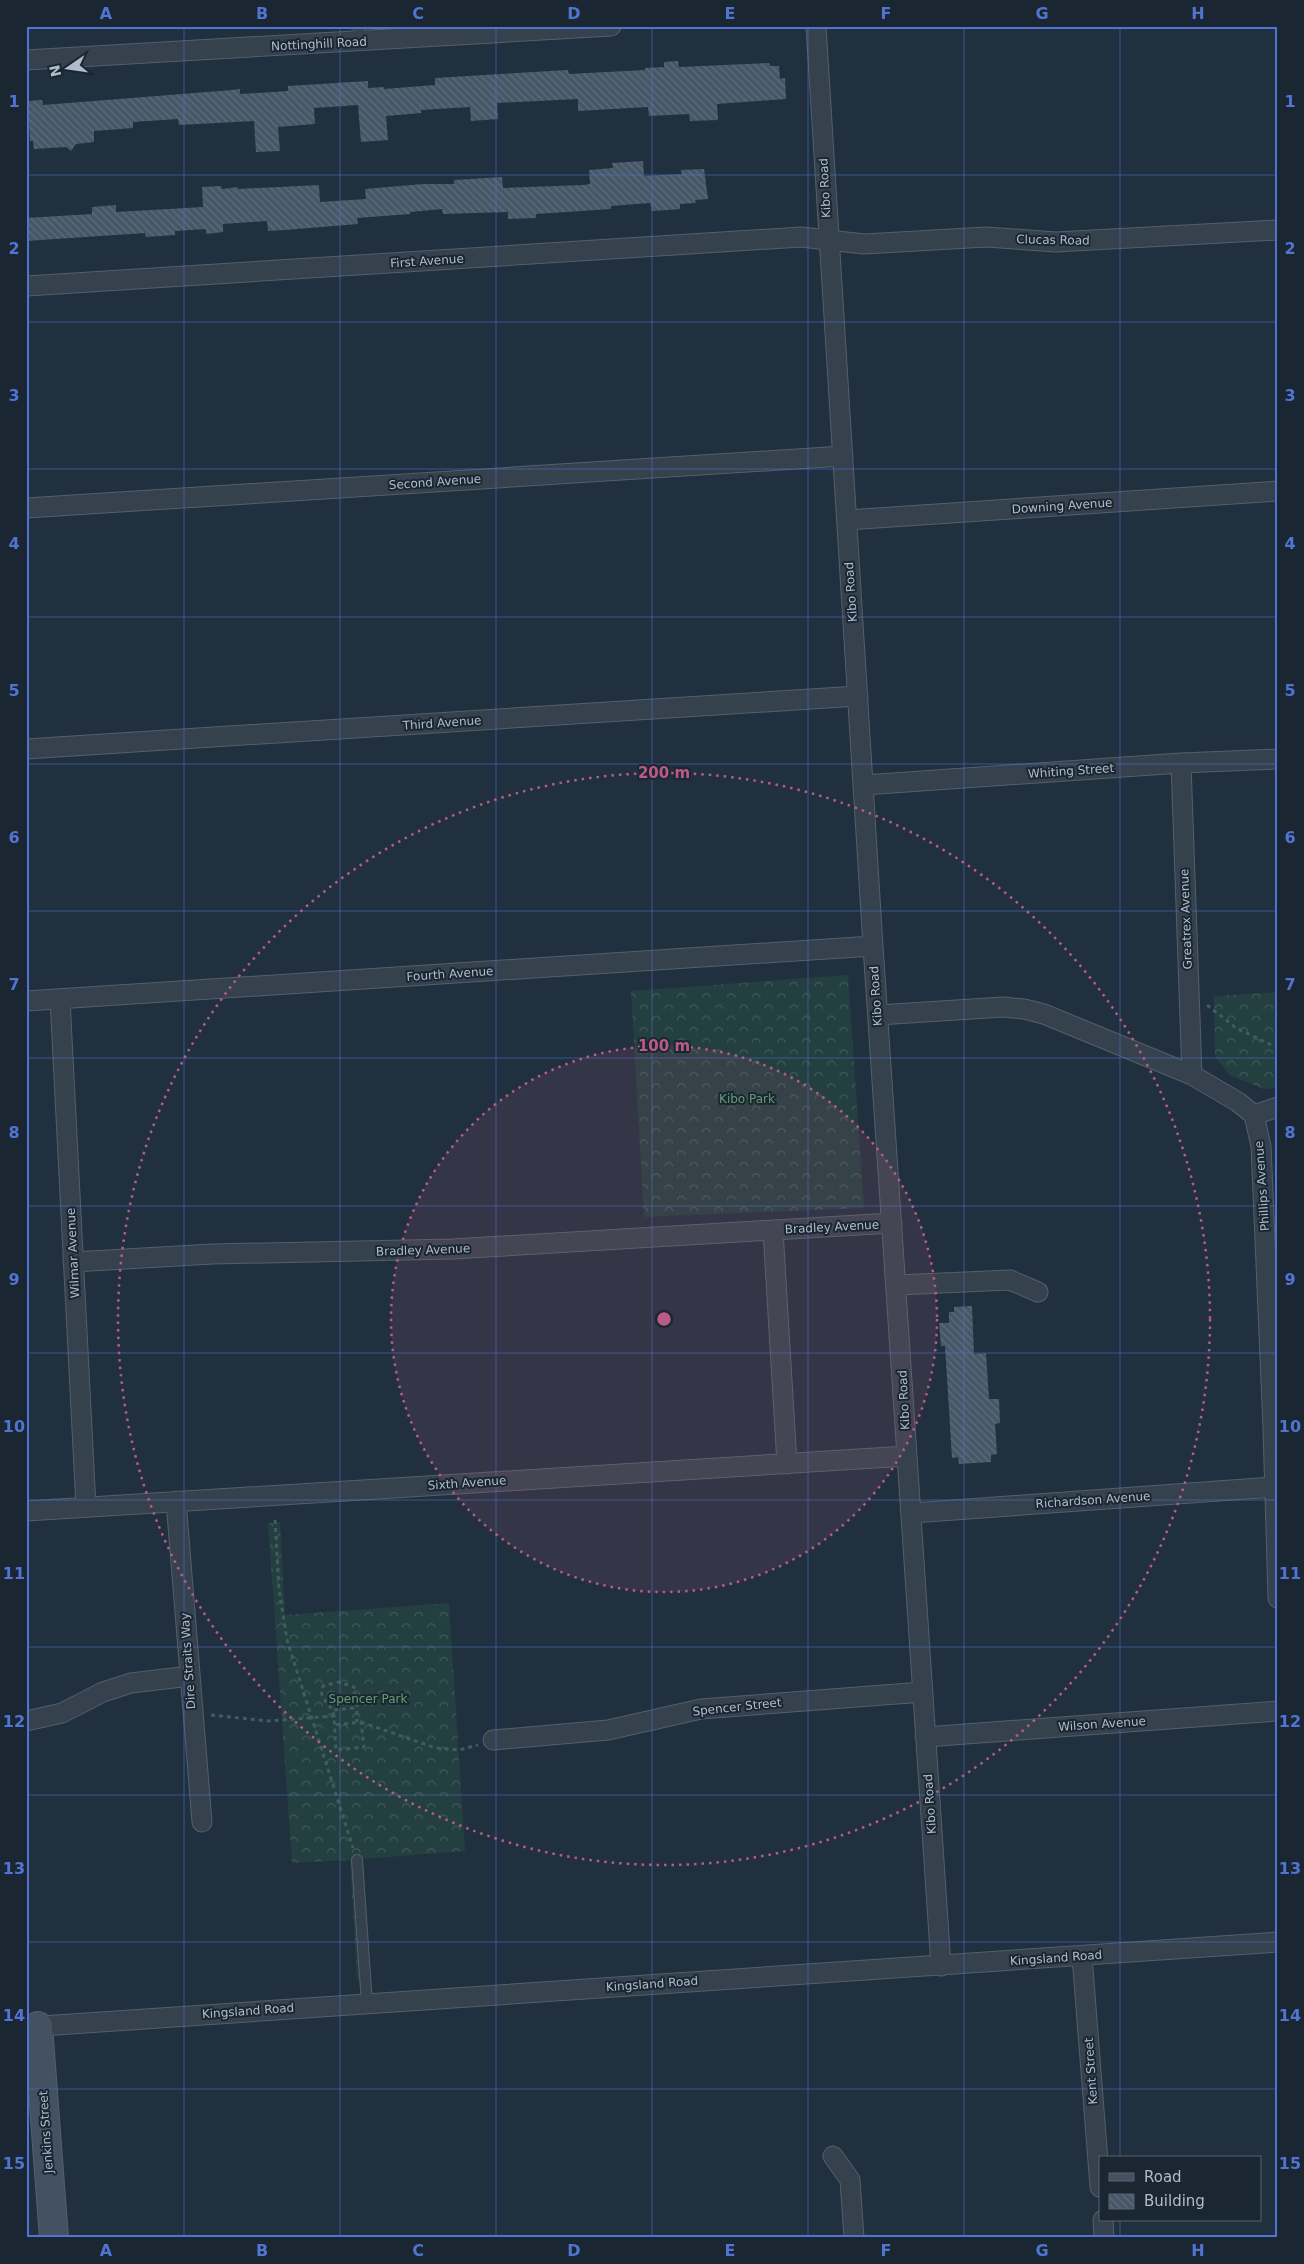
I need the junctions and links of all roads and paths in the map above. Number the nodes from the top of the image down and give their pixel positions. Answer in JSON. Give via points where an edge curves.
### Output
{"nodes":[{"id":1,"x":611,"y":26,"type":"edge"},
{"id":2,"x":816,"y":26,"type":"edge"},
{"id":3,"x":360,"y":34,"type":"edge"},
{"id":4,"x":26,"y":60,"type":"edge"},
{"id":5,"x":1278,"y":230,"type":"edge"},
{"id":6,"x":828,"y":241,"type":"junction"},
{"id":7,"x":26,"y":286,"type":"edge"},
{"id":8,"x":843,"y":456,"type":"junction"},
{"id":9,"x":1278,"y":491,"type":"edge"},
{"id":10,"x":26,"y":508,"type":"edge"},
{"id":11,"x":847,"y":520,"type":"junction"},
{"id":12,"x":858,"y":696,"type":"junction"},
{"id":13,"x":26,"y":749,"type":"edge"},
{"id":14,"x":1278,"y":759,"type":"edge"},
{"id":15,"x":1181,"y":763,"type":"junction"},
{"id":16,"x":864,"y":786,"type":"junction"},
{"id":17,"x":873,"y":946,"type":"junction"},
{"id":18,"x":1188,"y":990,"type":"junction"},
{"id":19,"x":60,"y":999,"type":"junction"},
{"id":20,"x":26,"y":1001,"type":"edge"},
{"id":21,"x":878,"y":1015,"type":"junction"},
{"id":22,"x":1278,"y":1048,"type":"edge"},
{"id":23,"x":1192,"y":1075,"type":"junction"},
{"id":24,"x":1278,"y":1107,"type":"edge"},
{"id":25,"x":1254,"y":1114,"type":"junction"},
{"id":26,"x":892,"y":1223,"type":"junction"},
{"id":27,"x":772,"y":1230,"type":"junction"},
{"id":28,"x":73,"y":1262,"type":"junction"},
{"id":29,"x":896,"y":1286,"type":"junction"},
{"id":30,"x":1038,"y":1292,"type":"dead end"},
{"id":31,"x":907,"y":1456,"type":"junction"},
{"id":32,"x":787,"y":1464,"type":"junction"},
{"id":33,"x":1274,"y":1487,"type":"junction"},
{"id":34,"x":176,"y":1501,"type":"junction"},
{"id":35,"x":86,"y":1507,"type":"junction"},
{"id":36,"x":26,"y":1511,"type":"edge"},
{"id":37,"x":912,"y":1512,"type":"junction"},
{"id":38,"x":275,"y":1520,"type":"dead end"},
{"id":39,"x":1278,"y":1598,"type":"edge"},
{"id":40,"x":190,"y":1676,"type":"junction"},
{"id":41,"x":923,"y":1692,"type":"junction"},
{"id":42,"x":357,"y":1703,"type":"junction"},
{"id":43,"x":334,"y":1710,"type":"junction"},
{"id":44,"x":1278,"y":1710,"type":"edge"},
{"id":45,"x":192,"y":1713,"type":"junction"},
{"id":46,"x":334,"y":1716,"type":"junction"},
{"id":47,"x":312,"y":1717,"type":"junction"},
{"id":48,"x":26,"y":1721,"type":"edge"},
{"id":49,"x":359,"y":1722,"type":"junction"},
{"id":50,"x":334,"y":1725,"type":"junction"},
{"id":51,"x":925,"y":1737,"type":"junction"},
{"id":52,"x":493,"y":1740,"type":"joint"},
{"id":53,"x":202,"y":1822,"type":"dead end"},
{"id":54,"x":357,"y":1860,"type":"joint"},
{"id":55,"x":1278,"y":1942,"type":"edge"},
{"id":56,"x":1082,"y":1956,"type":"junction"},
{"id":57,"x":941,"y":1966,"type":"junction"},
{"id":58,"x":367,"y":2004,"type":"junction"},
{"id":59,"x":32,"y":2026,"type":"edge"},
{"id":60,"x":833,"y":2156,"type":"dead end"},
{"id":61,"x":1099,"y":2174,"type":"edge"},
{"id":62,"x":1103,"y":2222,"type":"edge"},
{"id":63,"x":54,"y":2238,"type":"edge"},
{"id":64,"x":854,"y":2238,"type":"edge"},
{"id":65,"x":1104,"y":2238,"type":"edge"}],
"edges":[{"from":1,"to":3,"type":"street","name":"Nottinghill Road"},
{"from":2,"to":6,"type":"street","name":"Kibo Road"},
{"from":3,"to":4,"type":"street","name":"Nottinghill Road"},
{"from":5,"to":6,"type":"street","name":"Clucas Road","via":[[1056,242],[986,237],[864,244]]},
{"from":6,"to":7,"type":"street","name":"First Avenue","via":[[801,237]]},
{"from":6,"to":8,"type":"street","name":"Kibo Road"},
{"from":8,"to":10,"type":"street","name":"Second Avenue"},
{"from":8,"to":11,"type":"street","name":"Kibo Road"},
{"from":9,"to":11,"type":"street","name":"Downing Avenue"},
{"from":11,"to":12,"type":"street","name":"Kibo Road"},
{"from":12,"to":13,"type":"street","name":"Third Avenue"},
{"from":12,"to":16,"type":"street","name":"Kibo Road"},
{"from":14,"to":15,"type":"street","name":"Whiting Street"},
{"from":15,"to":16,"type":"street","name":"Whiting Street"},
{"from":15,"to":18,"type":"street","name":"Greatrex Avenue"},
{"from":16,"to":17,"type":"street","name":"Kibo Road"},
{"from":17,"to":19,"type":"street","name":"Fourth Avenue"},
{"from":17,"to":21,"type":"street","name":"Kibo Road"},
{"from":18,"to":22,"type":"path","via":[[1236,1028]]},
{"from":18,"to":23,"type":"street","name":"Greatrex Avenue"},
{"from":19,"to":20,"type":"street","name":"Fourth Avenue"},
{"from":19,"to":28,"type":"street","name":"Wilmar Avenue"},
{"from":21,"to":23,"type":"street","via":[[1003,1007],[1024,1009],[1044,1014]]},
{"from":21,"to":26,"type":"street","name":"Kibo Road"},
{"from":23,"to":25,"type":"street"},
{"from":24,"to":25,"type":"street"},
{"from":25,"to":33,"type":"street","name":"Phillips Avenue","via":[[1261,1146]]},
{"from":26,"to":27,"type":"street","name":"Bradley Avenue"},
{"from":26,"to":29,"type":"street","name":"Kibo Road"},
{"from":27,"to":28,"type":"street","name":"Bradley Avenue","via":[[453,1249],[213,1254]]},
{"from":27,"to":32,"type":"street","name":"Bradley Avenue"},
{"from":28,"to":35,"type":"street","name":"Wilmar Avenue"},
{"from":29,"to":30,"type":"street","via":[[1010,1280]]},
{"from":29,"to":31,"type":"street","name":"Kibo Road"},
{"from":31,"to":32,"type":"street","name":"Sixth Avenue"},
{"from":31,"to":37,"type":"street","name":"Kibo Road"},
{"from":32,"to":34,"type":"street","name":"Sixth Avenue"},
{"from":33,"to":37,"type":"street","name":"Richardson Avenue"},
{"from":33,"to":39,"type":"street","name":"Phillips Avenue"},
{"from":34,"to":35,"type":"street","name":"Sixth Avenue"},
{"from":34,"to":40,"type":"street","name":"Dire Straits Way"},
{"from":35,"to":36,"type":"street","name":"Sixth Avenue"},
{"from":37,"to":41,"type":"street","name":"Kibo Road"},
{"from":38,"to":47,"type":"path","via":[[282,1618]]},
{"from":40,"to":45,"type":"street","name":"Dire Straits Way"},
{"from":40,"to":48,"type":"street","via":[[131,1683],[103,1692],[62,1714]]},
{"from":41,"to":51,"type":"street","name":"Kibo Road"},
{"from":41,"to":52,"type":"street","name":"Spencer Street","via":[[701,1709],[608,1730]]},
{"from":42,"to":43,"type":"path","via":[[354,1708]]},
{"from":42,"to":43,"type":"path","via":[[354,1687],[338,1682],[323,1686],[323,1700]]},
{"from":42,"to":49,"type":"path"},
{"from":43,"to":46,"type":"path"},
{"from":44,"to":51,"type":"street","name":"Wilson Avenue"},
{"from":45,"to":47,"type":"path","via":[[268,1721]]},
{"from":45,"to":53,"type":"street","name":"Dire Straits Way"},
{"from":46,"to":47,"type":"path"},
{"from":46,"to":50,"type":"path"},
{"from":47,"to":54,"type":"path"},
{"from":49,"to":50,"type":"path"},
{"from":49,"to":50,"type":"path","via":[[364,1747],[336,1750]]},
{"from":49,"to":52,"type":"path","via":[[436,1748],[459,1750]]},
{"from":51,"to":57,"type":"street","name":"Kibo Road"},
{"from":54,"to":58,"type":"lane"},
{"from":55,"to":56,"type":"street","name":"Kingsland Road"},
{"from":56,"to":57,"type":"street","name":"Kingsland Road"},
{"from":56,"to":61,"type":"street","name":"Kent Street"},
{"from":57,"to":58,"type":"street","name":"Kingsland Road"},
{"from":58,"to":59,"type":"street","name":"Kingsland Road"},
{"from":59,"to":63,"type":"street","name":"Jenkins Street"},
{"from":60,"to":64,"type":"street","via":[[850,2180]]},
{"from":62,"to":65,"type":"street"}]}
